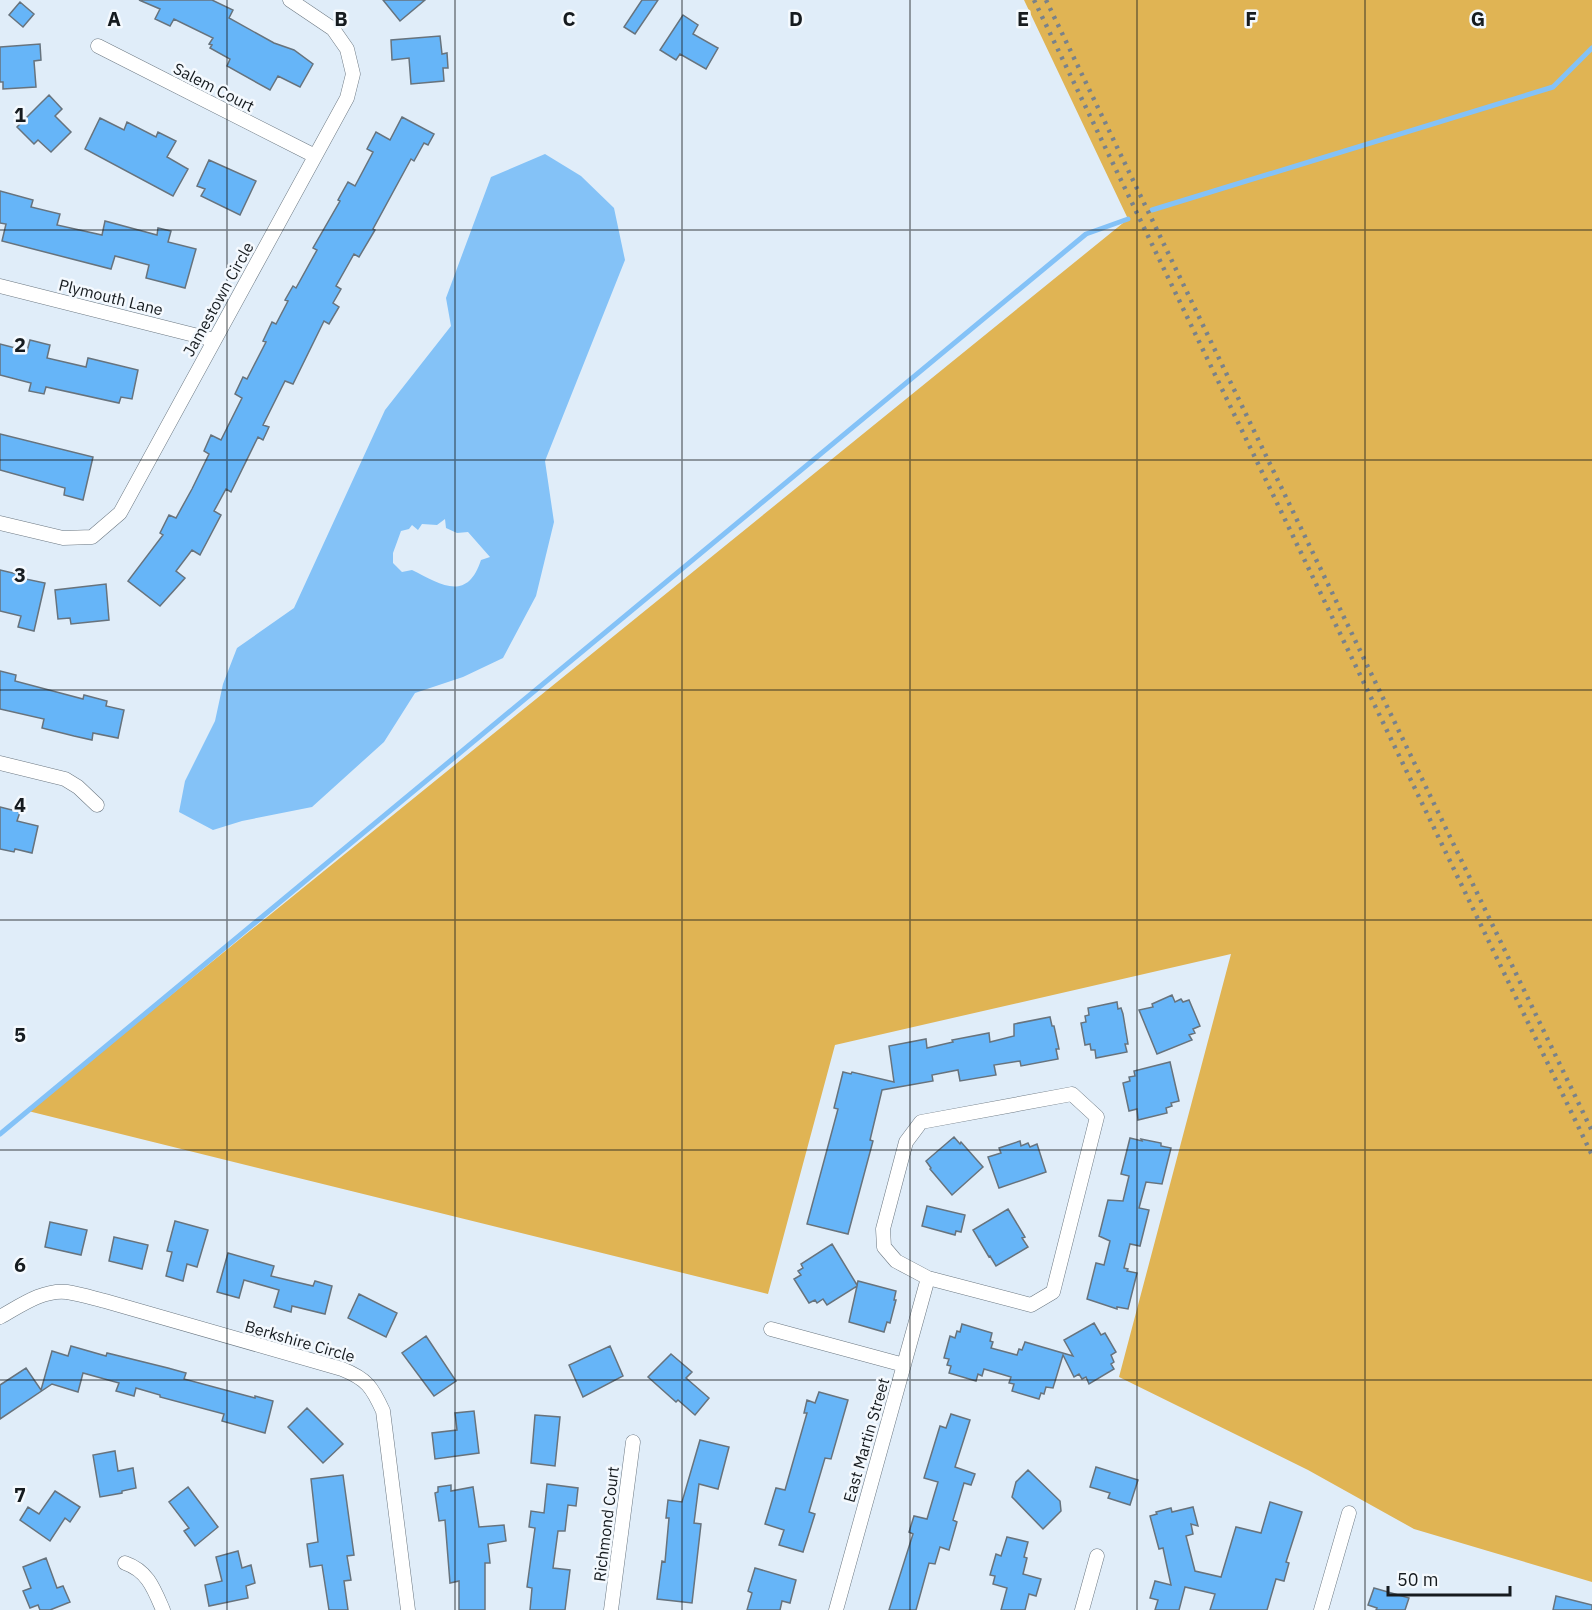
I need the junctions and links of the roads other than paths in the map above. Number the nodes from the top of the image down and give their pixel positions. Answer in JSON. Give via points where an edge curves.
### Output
{"nodes":[{"id":1,"x":290,"y":0,"type":"edge"},
{"id":2,"x":98,"y":46,"type":"dead end"},
{"id":3,"x":315,"y":156,"type":"junction"},
{"id":4,"x":0,"y":286,"type":"edge"},
{"id":5,"x":214,"y":340,"type":"junction"},
{"id":6,"x":0,"y":523,"type":"edge"},
{"id":7,"x":0,"y":763,"type":"edge"},
{"id":8,"x":97,"y":805,"type":"dead end"},
{"id":9,"x":928,"y":1278,"type":"junction"},
{"id":10,"x":0,"y":1317,"type":"edge"},
{"id":11,"x":771,"y":1329,"type":"dead end"},
{"id":12,"x":904,"y":1365,"type":"junction"},
{"id":13,"x":633,"y":1442,"type":"dead end"},
{"id":14,"x":1348,"y":1514,"type":"dead end"},
{"id":15,"x":1097,"y":1556,"type":"dead end"},
{"id":16,"x":125,"y":1563,"type":"dead end"},
{"id":17,"x":163,"y":1610,"type":"edge"},
{"id":18,"x":408,"y":1610,"type":"edge"},
{"id":19,"x":611,"y":1610,"type":"edge"},
{"id":20,"x":836,"y":1610,"type":"edge"},
{"id":21,"x":1082,"y":1610,"type":"edge"},
{"id":22,"x":1321,"y":1610,"type":"edge"}],
"edges":[{"from":1,"to":3,"type":"street","name":"Jamestown Circle","via":[[333,29],[347,49],[353,74],[346,98]]},
{"from":2,"to":3,"type":"street","name":"Salem Court"},
{"from":3,"to":5,"type":"street","name":"Jamestown Circle"},
{"from":4,"to":5,"type":"street","name":"Plymouth Lane"},
{"from":5,"to":6,"type":"street","name":"Jamestown Circle","via":[[120,513],[92,537],[63,538]]},
{"from":7,"to":8,"type":"street","via":[[65,779]]},
{"from":9,"to":9,"type":"street","via":[[1031,1305],[1053,1292],[1097,1117],[1072,1094],[921,1122],[906,1142],[883,1229],[884,1246],[896,1261]]},
{"from":9,"to":12,"type":"street","name":"East Martin Street"},
{"from":10,"to":18,"type":"street","name":"Berkshire Circle","via":[[39,1296],[67,1292],[358,1375],[374,1390],[383,1411]]},
{"from":11,"to":12,"type":"street"},
{"from":12,"to":20,"type":"street","name":"East Martin Street"},
{"from":13,"to":19,"type":"street","name":"Richmond Court"},
{"from":14,"to":22,"type":"street"},
{"from":15,"to":21,"type":"street"},
{"from":16,"to":17,"type":"street","via":[[144,1574]]}]}
